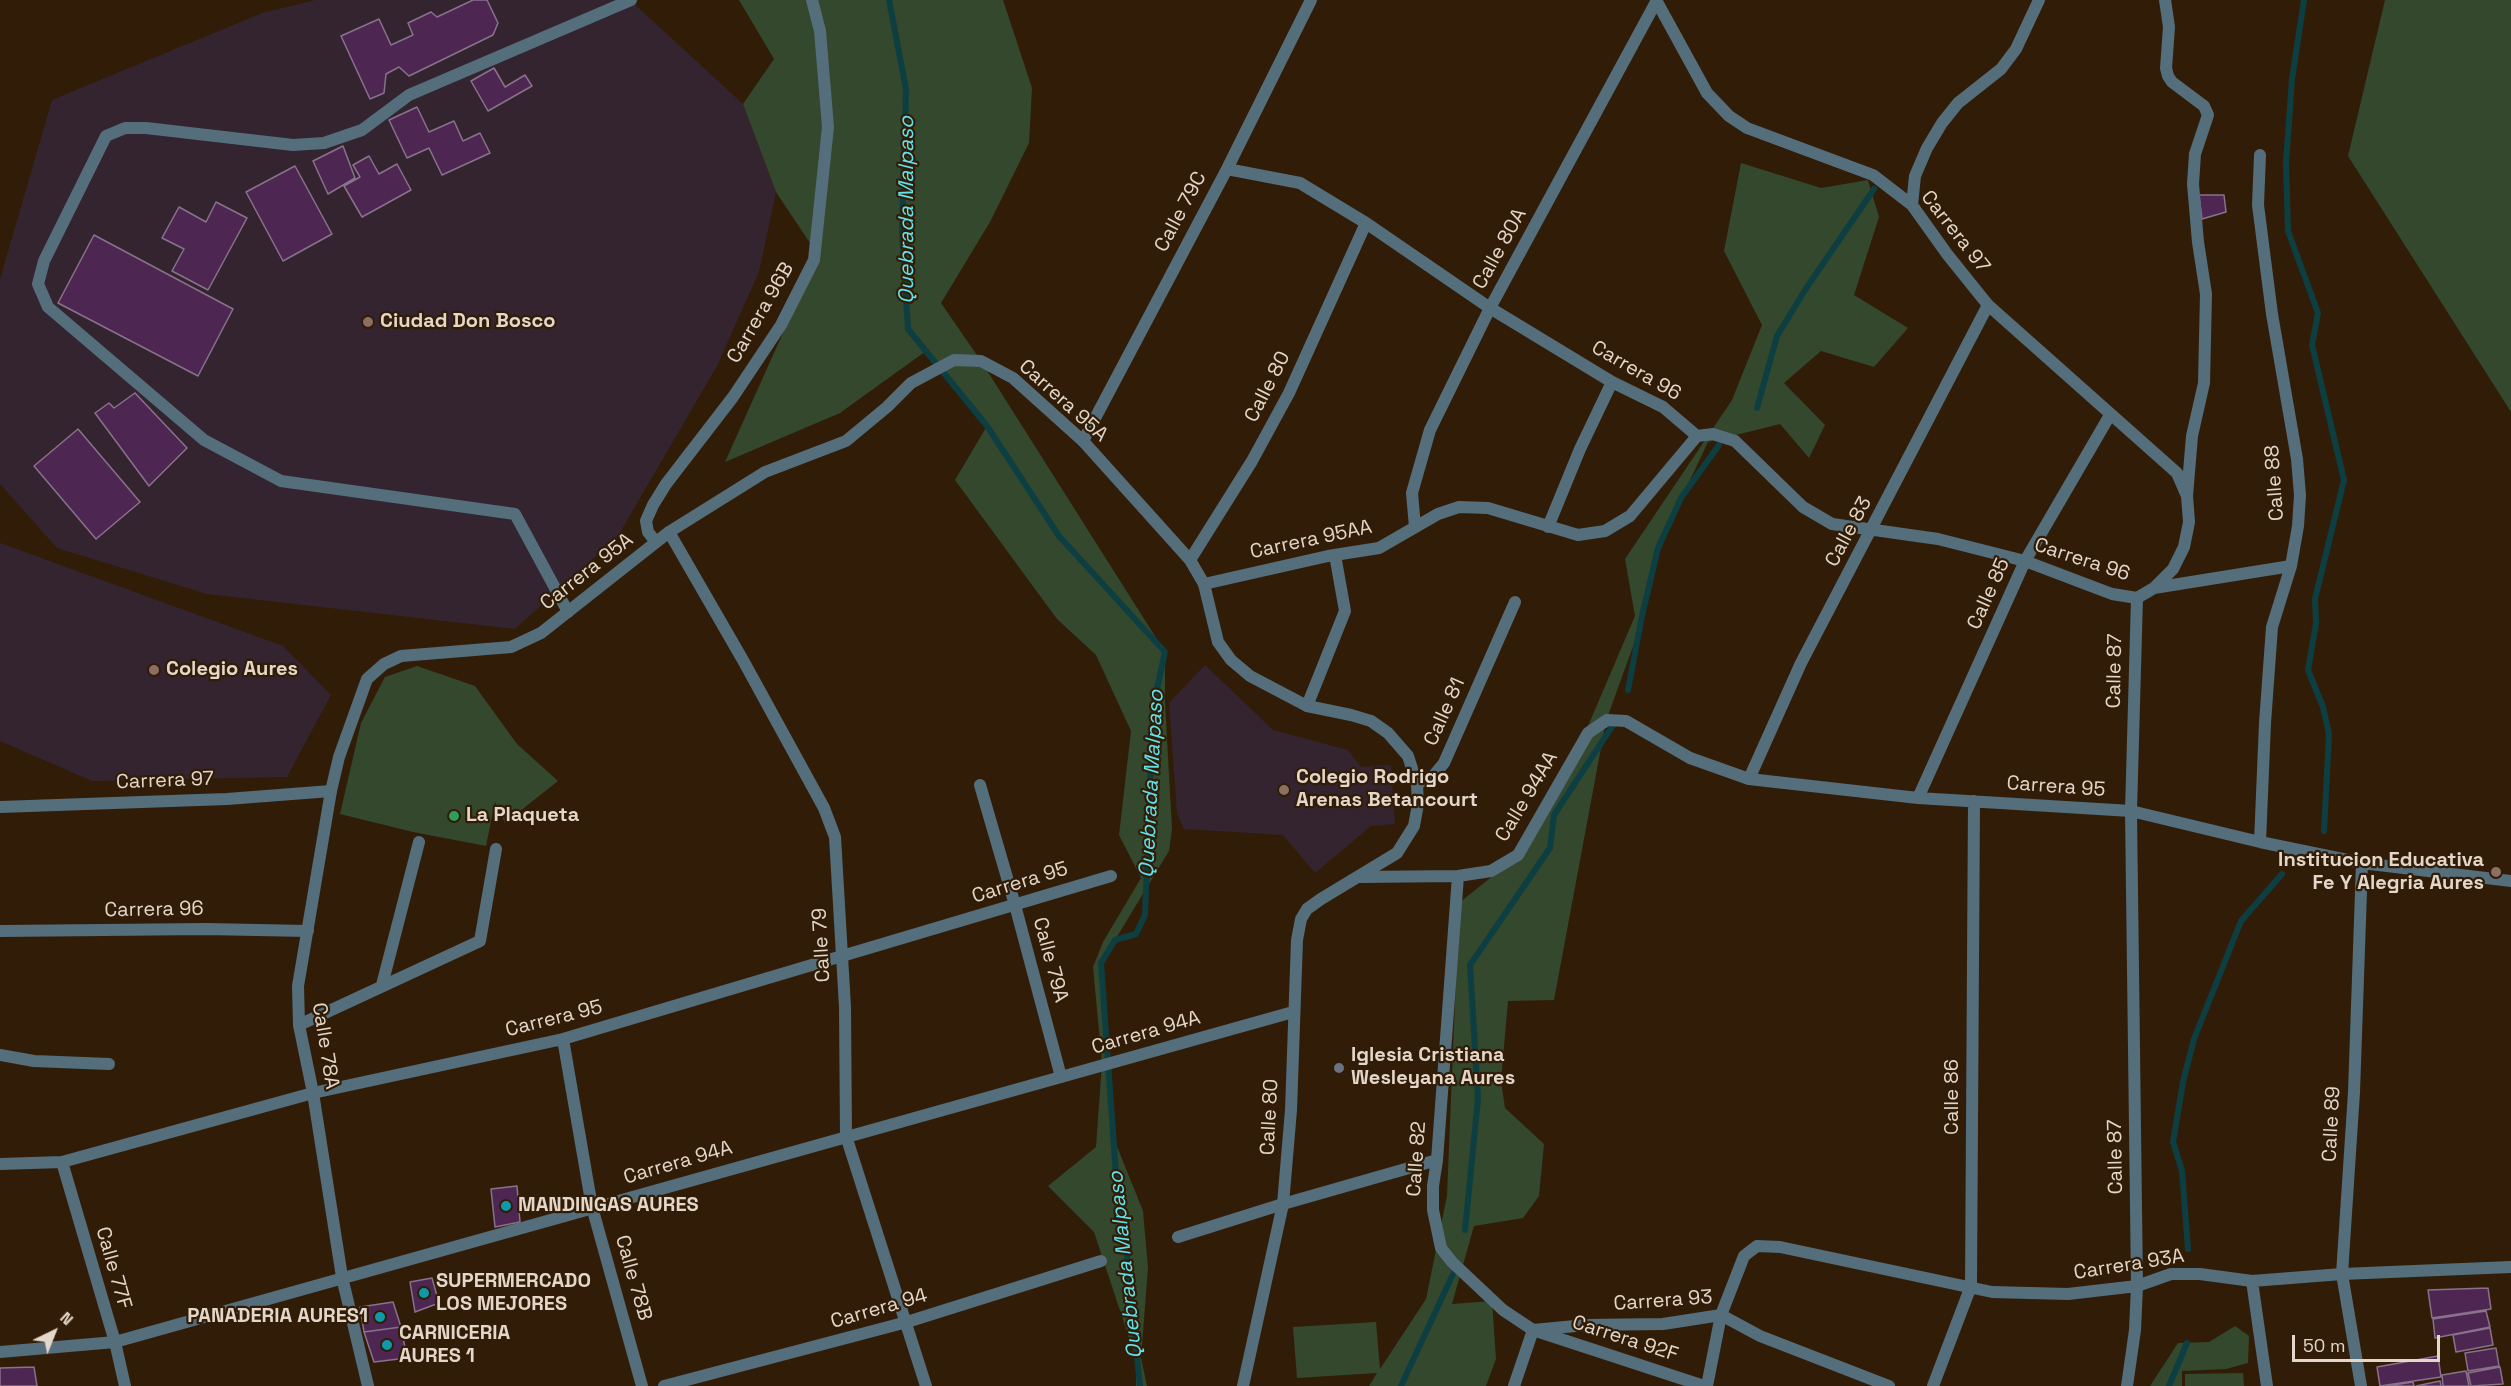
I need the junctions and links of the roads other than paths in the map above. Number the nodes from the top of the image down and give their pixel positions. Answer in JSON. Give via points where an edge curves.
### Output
{"nodes":[{"id":1,"x":631,"y":0,"type":"edge"},
{"id":2,"x":812,"y":0,"type":"edge"},
{"id":3,"x":1311,"y":0,"type":"edge"},
{"id":4,"x":2039,"y":0,"type":"edge"},
{"id":5,"x":2165,"y":0,"type":"edge"},
{"id":6,"x":1656,"y":1,"type":"edge"},
{"id":7,"x":2260,"y":155,"type":"dead end"},
{"id":8,"x":1227,"y":169,"type":"junction"},
{"id":9,"x":1912,"y":205,"type":"junction"},
{"id":10,"x":1366,"y":223,"type":"junction"},
{"id":11,"x":1988,"y":305,"type":"junction"},
{"id":12,"x":1490,"y":308,"type":"junction"},
{"id":13,"x":1612,"y":382,"type":"junction"},
{"id":14,"x":2110,"y":415,"type":"junction"},
{"id":15,"x":1697,"y":435,"type":"junction"},
{"id":16,"x":1083,"y":441,"type":"junction"},
{"id":17,"x":2187,"y":496,"type":"junction"},
{"id":18,"x":1415,"y":527,"type":"junction"},
{"id":19,"x":1548,"y":527,"type":"junction"},
{"id":20,"x":1873,"y":530,"type":"junction"},
{"id":21,"x":669,"y":532,"type":"junction"},
{"id":22,"x":656,"y":542,"type":"junction"},
{"id":23,"x":1335,"y":555,"type":"junction"},
{"id":24,"x":1190,"y":560,"type":"junction"},
{"id":25,"x":2025,"y":561,"type":"junction"},
{"id":26,"x":2291,"y":567,"type":"junction"},
{"id":27,"x":1204,"y":584,"type":"junction"},
{"id":28,"x":2154,"y":588,"type":"junction"},
{"id":29,"x":2137,"y":598,"type":"junction"},
{"id":30,"x":1515,"y":602,"type":"dead end"},
{"id":31,"x":568,"y":612,"type":"junction"},
{"id":32,"x":367,"y":679,"type":"joint"},
{"id":33,"x":1306,"y":706,"type":"junction"},
{"id":34,"x":1607,"y":720,"type":"joint"},
{"id":35,"x":1749,"y":779,"type":"junction"},
{"id":36,"x":1418,"y":784,"type":"junction"},
{"id":37,"x":980,"y":785,"type":"dead end"},
{"id":38,"x":331,"y":792,"type":"junction"},
{"id":39,"x":1918,"y":798,"type":"junction"},
{"id":40,"x":1974,"y":801,"type":"junction"},
{"id":41,"x":0,"y":807,"type":"edge"},
{"id":42,"x":2132,"y":811,"type":"junction"},
{"id":43,"x":418,"y":842,"type":"dead end"},
{"id":44,"x":2260,"y":842,"type":"junction"},
{"id":45,"x":496,"y":849,"type":"dead end"},
{"id":46,"x":2362,"y":863,"type":"junction"},
{"id":47,"x":1111,"y":876,"type":"dead end"},
{"id":48,"x":1458,"y":876,"type":"junction"},
{"id":49,"x":1359,"y":877,"type":"junction"},
{"id":50,"x":2511,"y":881,"type":"edge"},
{"id":51,"x":1015,"y":905,"type":"junction"},
{"id":52,"x":0,"y":931,"type":"edge"},
{"id":53,"x":308,"y":931,"type":"junction"},
{"id":54,"x":842,"y":956,"type":"junction"},
{"id":55,"x":382,"y":985,"type":"junction"},
{"id":56,"x":1293,"y":1012,"type":"junction"},
{"id":57,"x":299,"y":1025,"type":"junction"},
{"id":58,"x":562,"y":1039,"type":"junction"},
{"id":59,"x":0,"y":1055,"type":"edge"},
{"id":60,"x":109,"y":1064,"type":"dead end"},
{"id":61,"x":1060,"y":1077,"type":"junction"},
{"id":62,"x":313,"y":1093,"type":"junction"},
{"id":63,"x":846,"y":1136,"type":"junction"},
{"id":64,"x":1437,"y":1160,"type":"junction"},
{"id":65,"x":62,"y":1162,"type":"junction"},
{"id":66,"x":0,"y":1164,"type":"edge"},
{"id":67,"x":1283,"y":1204,"type":"junction"},
{"id":68,"x":592,"y":1207,"type":"junction"},
{"id":69,"x":1178,"y":1237,"type":"dead end"},
{"id":70,"x":1101,"y":1261,"type":"dead end"},
{"id":71,"x":2511,"y":1267,"type":"edge"},
{"id":72,"x":2342,"y":1274,"type":"junction"},
{"id":73,"x":342,"y":1277,"type":"junction"},
{"id":74,"x":2252,"y":1281,"type":"junction"},
{"id":75,"x":1971,"y":1286,"type":"junction"},
{"id":76,"x":2136,"y":1286,"type":"junction"},
{"id":77,"x":1721,"y":1315,"type":"junction"},
{"id":78,"x":907,"y":1322,"type":"junction"},
{"id":79,"x":1533,"y":1330,"type":"junction"},
{"id":80,"x":115,"y":1342,"type":"junction"},
{"id":81,"x":0,"y":1352,"type":"edge"},
{"id":82,"x":125,"y":1386,"type":"edge"},
{"id":83,"x":368,"y":1386,"type":"edge"},
{"id":84,"x":642,"y":1386,"type":"edge"},
{"id":85,"x":664,"y":1386,"type":"edge"},
{"id":86,"x":926,"y":1386,"type":"edge"},
{"id":87,"x":1243,"y":1386,"type":"edge"},
{"id":88,"x":1514,"y":1386,"type":"edge"},
{"id":89,"x":1706,"y":1386,"type":"edge"},
{"id":90,"x":1889,"y":1386,"type":"edge"},
{"id":91,"x":1933,"y":1386,"type":"edge"},
{"id":92,"x":2127,"y":1386,"type":"edge"},
{"id":93,"x":2267,"y":1386,"type":"edge"},
{"id":94,"x":2361,"y":1386,"type":"edge"}],
"edges":[{"from":1,"to":31,"type":"street","via":[[409,95],[362,130],[324,143],[293,145],[146,128],[124,128],[106,136],[44,261],[38,284],[48,306],[204,440],[281,481],[515,514]]},
{"from":2,"to":22,"type":"street","name":"Carrera 96B","via":[[820,31],[828,127],[814,260],[781,325],[653,505],[646,521]]},
{"from":3,"to":8,"type":"street","name":"Calle 79C"},
{"from":4,"to":9,"type":"street","via":[[2016,49],[2001,69],[1958,103],[1942,123],[1915,176]]},
{"from":5,"to":17,"type":"street","via":[[2168,76],[2204,106],[2208,115],[2195,154],[2193,184],[2206,294],[2204,383],[2192,436]]},
{"from":6,"to":9,"type":"street","name":"Carrera 97","via":[[1707,93],[1729,116],[1747,128],[1873,175]]},
{"from":6,"to":12,"type":"street","name":"Calle 80A"},
{"from":7,"to":26,"type":"street","name":"Calle 88","via":[[2260,216],[2297,459],[2298,526]]},
{"from":8,"to":10,"type":"street","name":"Carrera 96","via":[[1300,183]]},
{"from":8,"to":16,"type":"street","name":"Calle 79C"},
{"from":9,"to":11,"type":"street","name":"Carrera 97"},
{"from":10,"to":12,"type":"street","name":"Carrera 96"},
{"from":10,"to":24,"type":"street","name":"Calle 80","via":[[1289,393]]},
{"from":11,"to":14,"type":"street","name":"Carrera 97"},
{"from":11,"to":20,"type":"street","name":"Calle 83"},
{"from":12,"to":13,"type":"street","name":"Carrera 96"},
{"from":12,"to":18,"type":"street","name":"Calle 80A","via":[[1430,430],[1412,493]]},
{"from":13,"to":15,"type":"street","name":"Carrera 96","via":[[1663,407]]},
{"from":13,"to":19,"type":"street"},
{"from":14,"to":17,"type":"street","name":"Carrera 97","via":[[2177,473]]},
{"from":14,"to":25,"type":"street","name":"Calle 85"},
{"from":15,"to":19,"type":"street","name":"Carrera 95AA","via":[[1630,516],[1605,531],[1578,535]]},
{"from":15,"to":20,"type":"street","name":"Carrera 96","via":[[1713,434],[1735,441],[1803,507],[1832,524]]},
{"from":16,"to":21,"type":"street","name":"Carrera 95A","via":[[1013,378],[981,361],[954,360],[911,383],[846,441],[765,472]]},
{"from":16,"to":24,"type":"street","name":"Carrera 95A"},
{"from":17,"to":28,"type":"street","via":[[2189,522],[2184,547],[2173,569]]},
{"from":18,"to":19,"type":"street","name":"Carrera 95AA","via":[[1438,514],[1474,507]]},
{"from":18,"to":23,"type":"street","name":"Carrera 95AA","via":[[1379,548]]},
{"from":20,"to":25,"type":"street","name":"Carrera 96","via":[[1938,539]]},
{"from":20,"to":35,"type":"street","name":"Calle 83","via":[[1802,663]]},
{"from":21,"to":22,"type":"street","name":"Carrera 95A"},
{"from":21,"to":54,"type":"street","name":"Calle 79","via":[[824,808],[835,837]]},
{"from":22,"to":31,"type":"street","name":"Carrera 95A"},
{"from":23,"to":27,"type":"street","name":"Carrera 95AA"},
{"from":23,"to":33,"type":"street","via":[[1345,611]]},
{"from":24,"to":27,"type":"street","name":"Carrera 95A"},
{"from":25,"to":29,"type":"street","name":"Carrera 96","via":[[2112,594]]},
{"from":25,"to":39,"type":"street","name":"Calle 85"},
{"from":26,"to":28,"type":"street","name":"Carrera 96"},
{"from":26,"to":44,"type":"street","name":"Calle 88","via":[[2272,627]]},
{"from":27,"to":33,"type":"street","name":"Carrera 95A","via":[[1218,642],[1231,660],[1250,676]]},
{"from":28,"to":29,"type":"street"},
{"from":29,"to":42,"type":"street","name":"Calle 87"},
{"from":30,"to":36,"type":"street","name":"Calle 81","via":[[1444,762]]},
{"from":31,"to":32,"type":"street","name":"Carrera 95A","via":[[542,633],[511,646],[401,656]]},
{"from":32,"to":38,"type":"street","name":"Calle 78A","via":[[339,757]]},
{"from":33,"to":36,"type":"street","name":"Carrera 95A","via":[[1351,715],[1388,733],[1408,756]]},
{"from":34,"to":35,"type":"street","name":"Carrera 95","via":[[1626,721],[1690,758]]},
{"from":34,"to":48,"type":"street","name":"Calle 94AA","via":[[1588,733],[1518,855],[1491,871]]},
{"from":35,"to":39,"type":"street","name":"Carrera 95"},
{"from":36,"to":49,"type":"street","via":[[1414,826],[1397,853]]},
{"from":37,"to":51,"type":"street","name":"Calle 79A"},
{"from":38,"to":41,"type":"street","name":"Carrera 97"},
{"from":38,"to":53,"type":"street","name":"Calle 78A"},
{"from":39,"to":40,"type":"street","name":"Carrera 95"},
{"from":40,"to":42,"type":"street","name":"Carrera 95"},
{"from":40,"to":75,"type":"street","name":"Calle 86"},
{"from":42,"to":44,"type":"street","name":"Carrera 95"},
{"from":42,"to":76,"type":"street","name":"Calle 87"},
{"from":43,"to":55,"type":"street"},
{"from":44,"to":46,"type":"street","name":"Carrera 95"},
{"from":45,"to":55,"type":"street","via":[[480,941]]},
{"from":46,"to":50,"type":"street","name":"Carrera 95"},
{"from":46,"to":72,"type":"street","name":"Calle 89","via":[[2354,1092]]},
{"from":47,"to":51,"type":"street","name":"Carrera 95"},
{"from":48,"to":49,"type":"street","name":"Calle 94AA"},
{"from":48,"to":64,"type":"street","name":"Calle 82"},
{"from":49,"to":56,"type":"street","name":"Calle 80","via":[[1307,909],[1301,919]]},
{"from":51,"to":54,"type":"street","name":"Carrera 95"},
{"from":51,"to":61,"type":"street","name":"Calle 79A"},
{"from":52,"to":53,"type":"street","name":"Carrera 96"},
{"from":53,"to":57,"type":"street","name":"Calle 78A","via":[[298,986]]},
{"from":54,"to":58,"type":"street","name":"Carrera 95"},
{"from":54,"to":63,"type":"street","name":"Calle 79"},
{"from":55,"to":57,"type":"street"},
{"from":56,"to":61,"type":"street","name":"Carrera 94A"},
{"from":56,"to":67,"type":"street","name":"Calle 80","via":[[1291,1110]]},
{"from":57,"to":62,"type":"street","name":"Calle 78A"},
{"from":58,"to":62,"type":"street","name":"Carrera 95"},
{"from":58,"to":68,"type":"street","name":"Calle 78B"},
{"from":59,"to":60,"type":"street","via":[[34,1061]]},
{"from":61,"to":63,"type":"street","name":"Carrera 94A"},
{"from":62,"to":65,"type":"street","name":"Carrera 95"},
{"from":62,"to":73,"type":"street","name":"Calle 78A"},
{"from":63,"to":68,"type":"street","name":"Carrera 94A"},
{"from":63,"to":78,"type":"street","name":"Calle 79"},
{"from":64,"to":67,"type":"street"},
{"from":64,"to":79,"type":"street","name":"Calle 82","via":[[1433,1210],[1441,1248],[1503,1310]]},
{"from":65,"to":66,"type":"street","name":"Carrera 95"},
{"from":65,"to":80,"type":"street","name":"Calle 77F"},
{"from":67,"to":69,"type":"street"},
{"from":67,"to":87,"type":"street","name":"Calle 80"},
{"from":68,"to":73,"type":"street","name":"Carrera 94A"},
{"from":68,"to":84,"type":"street","name":"Calle 78B"},
{"from":70,"to":78,"type":"street","name":"Carrera 94"},
{"from":71,"to":72,"type":"street","name":"Carrera 93A"},
{"from":72,"to":74,"type":"street","name":"Carrera 93A"},
{"from":72,"to":94,"type":"street","name":"Calle 89"},
{"from":73,"to":80,"type":"street","name":"Carrera 94A"},
{"from":73,"to":83,"type":"street","name":"Calle 78A"},
{"from":74,"to":76,"type":"street","name":"Carrera 93A","via":[[2171,1274]]},
{"from":74,"to":93,"type":"street"},
{"from":75,"to":76,"type":"street","name":"Carrera 93A","via":[[1992,1292],[2068,1294]]},
{"from":75,"to":77,"type":"street","name":"Carrera 93A","via":[[1780,1247],[1757,1246],[1744,1256]]},
{"from":75,"to":91,"type":"street","name":"Calle 86"},
{"from":76,"to":92,"type":"street","name":"Calle 87"},
{"from":77,"to":79,"type":"street","name":"Carrera 93","via":[[1663,1324]]},
{"from":77,"to":89,"type":"street"},
{"from":77,"to":90,"type":"street","name":"Carrera 93","via":[[1760,1336]]},
{"from":78,"to":85,"type":"street","name":"Carrera 94"},
{"from":78,"to":86,"type":"street","name":"Calle 79"},
{"from":79,"to":88,"type":"street"},
{"from":79,"to":89,"type":"street","name":"Carrera 92F"},
{"from":80,"to":81,"type":"street","name":"Carrera 94A"},
{"from":80,"to":82,"type":"street","name":"Calle 77F"}]}
